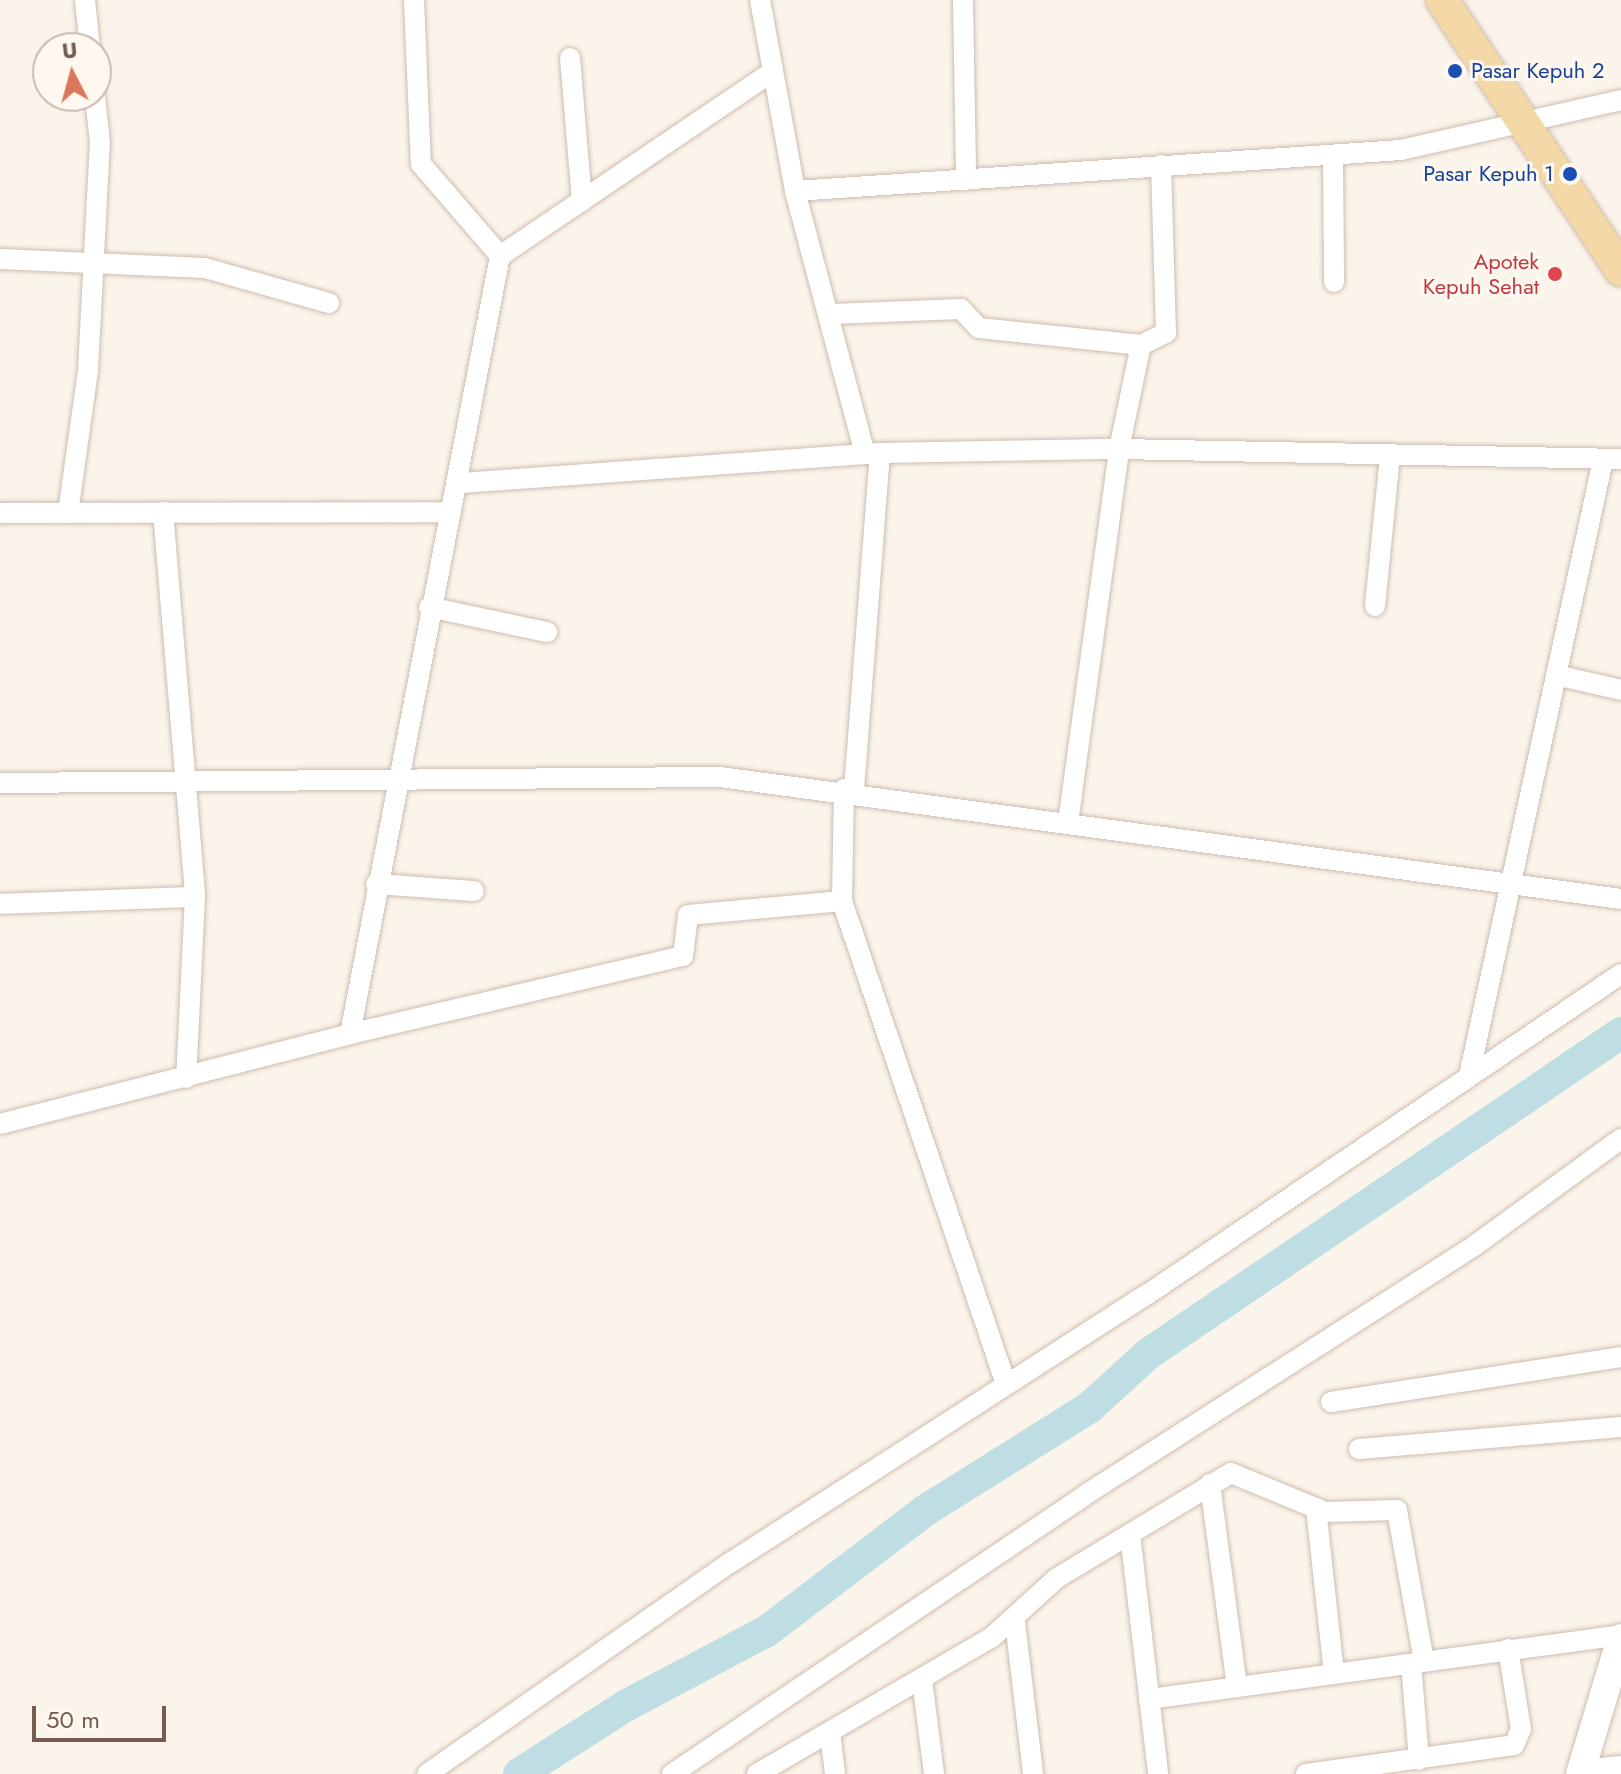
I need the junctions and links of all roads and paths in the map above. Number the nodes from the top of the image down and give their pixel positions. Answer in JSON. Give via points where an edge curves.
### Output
{"nodes":[{"id":1,"x":85,"y":0,"type":"edge"},
{"id":2,"x":414,"y":0,"type":"edge"},
{"id":3,"x":760,"y":0,"type":"edge"},
{"id":4,"x":963,"y":0,"type":"edge"},
{"id":5,"x":1442,"y":0,"type":"edge"},
{"id":6,"x":88,"y":32,"type":"edge"},
{"id":7,"x":570,"y":58,"type":"dead end"},
{"id":8,"x":769,"y":74,"type":"junction"},
{"id":9,"x":1621,"y":100,"type":"edge"},
{"id":10,"x":95,"y":112,"type":"edge"},
{"id":11,"x":1518,"y":124,"type":"junction"},
{"id":12,"x":1333,"y":157,"type":"junction"},
{"id":13,"x":1161,"y":165,"type":"junction"},
{"id":14,"x":966,"y":180,"type":"junction"},
{"id":15,"x":795,"y":191,"type":"junction"},
{"id":16,"x":582,"y":202,"type":"junction"},
{"id":17,"x":500,"y":256,"type":"junction"},
{"id":18,"x":0,"y":259,"type":"edge"},
{"id":19,"x":93,"y":259,"type":"junction"},
{"id":20,"x":1621,"y":270,"type":"edge"},
{"id":21,"x":1334,"y":282,"type":"dead end"},
{"id":22,"x":329,"y":303,"type":"dead end"},
{"id":23,"x":831,"y":314,"type":"junction"},
{"id":24,"x":1141,"y":345,"type":"junction"},
{"id":25,"x":1119,"y":449,"type":"junction"},
{"id":26,"x":872,"y":453,"type":"junction"},
{"id":27,"x":1390,"y":456,"type":"junction"},
{"id":28,"x":1612,"y":460,"type":"edge"},
{"id":29,"x":461,"y":483,"type":"junction"},
{"id":30,"x":163,"y":512,"type":"junction"},
{"id":31,"x":451,"y":512,"type":"junction"},
{"id":32,"x":0,"y":513,"type":"edge"},
{"id":33,"x":68,"y":513,"type":"junction"},
{"id":34,"x":1375,"y":606,"type":"dead end"},
{"id":35,"x":429,"y":607,"type":"junction"},
{"id":36,"x":547,"y":632,"type":"dead end"},
{"id":37,"x":1556,"y":675,"type":"junction"},
{"id":38,"x":1621,"y":690,"type":"edge"},
{"id":39,"x":0,"y":783,"type":"edge"},
{"id":40,"x":395,"y":783,"type":"junction"},
{"id":41,"x":182,"y":785,"type":"junction"},
{"id":42,"x":849,"y":789,"type":"junction"},
{"id":43,"x":1068,"y":823,"type":"junction"},
{"id":44,"x":1507,"y":881,"type":"junction"},
{"id":45,"x":376,"y":884,"type":"junction"},
{"id":46,"x":474,"y":891,"type":"dead end"},
{"id":47,"x":195,"y":897,"type":"junction"},
{"id":48,"x":1621,"y":899,"type":"edge"},
{"id":49,"x":842,"y":901,"type":"junction"},
{"id":50,"x":0,"y":904,"type":"edge"},
{"id":51,"x":1621,"y":974,"type":"edge"},
{"id":52,"x":350,"y":1034,"type":"junction"},
{"id":53,"x":1469,"y":1076,"type":"junction"},
{"id":54,"x":186,"y":1078,"type":"junction"},
{"id":55,"x":0,"y":1124,"type":"edge"},
{"id":56,"x":1621,"y":1139,"type":"edge"},
{"id":57,"x":1621,"y":1357,"type":"edge"},
{"id":58,"x":1006,"y":1384,"type":"junction"},
{"id":59,"x":1331,"y":1402,"type":"dead end"},
{"id":60,"x":1621,"y":1427,"type":"edge"},
{"id":61,"x":1359,"y":1449,"type":"dead end"},
{"id":62,"x":1210,"y":1484,"type":"junction"},
{"id":63,"x":1316,"y":1508,"type":"junction"},
{"id":64,"x":1130,"y":1534,"type":"junction"},
{"id":65,"x":1015,"y":1622,"type":"junction"},
{"id":66,"x":1621,"y":1637,"type":"edge"},
{"id":67,"x":1508,"y":1649,"type":"junction"},
{"id":68,"x":1417,"y":1662,"type":"junction"},
{"id":69,"x":1334,"y":1674,"type":"junction"},
{"id":70,"x":922,"y":1680,"type":"junction"},
{"id":71,"x":1237,"y":1687,"type":"junction"},
{"id":72,"x":1149,"y":1699,"type":"junction"},
{"id":73,"x":830,"y":1732,"type":"junction"},
{"id":74,"x":1419,"y":1760,"type":"junction"},
{"id":75,"x":1621,"y":1766,"type":"edge"},
{"id":76,"x":1580,"y":1772,"type":"edge"},
{"id":77,"x":427,"y":1774,"type":"edge"},
{"id":78,"x":672,"y":1774,"type":"edge"},
{"id":79,"x":757,"y":1774,"type":"edge"},
{"id":80,"x":835,"y":1774,"type":"edge"},
{"id":81,"x":934,"y":1774,"type":"edge"},
{"id":82,"x":1033,"y":1774,"type":"edge"},
{"id":83,"x":1158,"y":1774,"type":"edge"},
{"id":84,"x":1306,"y":1774,"type":"edge"}],
"edges":[{"from":1,"to":6,"type":"street"},
{"from":2,"to":17,"type":"street","via":[[421,164]]},
{"from":3,"to":8,"type":"street"},
{"from":4,"to":14,"type":"street"},
{"from":5,"to":11,"type":"main road"},
{"from":7,"to":16,"type":"street"},
{"from":8,"to":15,"type":"street"},
{"from":8,"to":16,"type":"street"},
{"from":9,"to":11,"type":"street"},
{"from":10,"to":19,"type":"street"},
{"from":11,"to":12,"type":"street","via":[[1438,144]]},
{"from":11,"to":20,"type":"main road"},
{"from":12,"to":13,"type":"street"},
{"from":12,"to":21,"type":"street"},
{"from":13,"to":14,"type":"street"},
{"from":13,"to":24,"type":"street","via":[[1166,333]]},
{"from":14,"to":15,"type":"street"},
{"from":15,"to":23,"type":"street"},
{"from":16,"to":17,"type":"street"},
{"from":17,"to":29,"type":"street"},
{"from":18,"to":19,"type":"street"},
{"from":19,"to":22,"type":"street","via":[[205,268]]},
{"from":19,"to":33,"type":"street","via":[[88,370]]},
{"from":23,"to":24,"type":"street","via":[[961,309],[979,328]]},
{"from":23,"to":26,"type":"street"},
{"from":24,"to":25,"type":"street"},
{"from":25,"to":26,"type":"street"},
{"from":25,"to":27,"type":"street"},
{"from":25,"to":43,"type":"street"},
{"from":26,"to":29,"type":"street"},
{"from":26,"to":42,"type":"street"},
{"from":27,"to":28,"type":"street"},
{"from":27,"to":34,"type":"street"},
{"from":28,"to":37,"type":"street"},
{"from":29,"to":31,"type":"street"},
{"from":30,"to":31,"type":"street"},
{"from":30,"to":33,"type":"street"},
{"from":30,"to":41,"type":"street"},
{"from":31,"to":35,"type":"street"},
{"from":32,"to":33,"type":"street"},
{"from":35,"to":36,"type":"street"},
{"from":35,"to":40,"type":"street"},
{"from":37,"to":38,"type":"street"},
{"from":37,"to":44,"type":"street"},
{"from":39,"to":41,"type":"street"},
{"from":40,"to":41,"type":"street"},
{"from":40,"to":42,"type":"street","via":[[612,775]]},
{"from":40,"to":45,"type":"street"},
{"from":41,"to":47,"type":"street"},
{"from":42,"to":43,"type":"street"},
{"from":42,"to":49,"type":"street"},
{"from":43,"to":44,"type":"street"},
{"from":44,"to":48,"type":"street"},
{"from":44,"to":53,"type":"street"},
{"from":45,"to":46,"type":"street"},
{"from":45,"to":52,"type":"street"},
{"from":47,"to":50,"type":"street"},
{"from":47,"to":54,"type":"street"},
{"from":49,"to":52,"type":"street","via":[[688,915],[683,956]]},
{"from":49,"to":58,"type":"street"},
{"from":51,"to":53,"type":"street"},
{"from":52,"to":54,"type":"street"},
{"from":53,"to":58,"type":"street"},
{"from":54,"to":55,"type":"street"},
{"from":56,"to":78,"type":"street","via":[[1474,1246],[1085,1495]]},
{"from":57,"to":59,"type":"street"},
{"from":58,"to":77,"type":"street","via":[[730,1563]]},
{"from":60,"to":61,"type":"street"},
{"from":62,"to":63,"type":"street","via":[[1231,1473]]},
{"from":62,"to":64,"type":"street"},
{"from":62,"to":71,"type":"street"},
{"from":63,"to":68,"type":"street","via":[[1391,1507],[1400,1514]]},
{"from":63,"to":69,"type":"street"},
{"from":64,"to":65,"type":"street","via":[[1057,1578]]},
{"from":64,"to":72,"type":"street"},
{"from":65,"to":70,"type":"street"},
{"from":65,"to":82,"type":"street"},
{"from":66,"to":67,"type":"street"},
{"from":66,"to":76,"type":"street"},
{"from":67,"to":68,"type":"street"},
{"from":67,"to":74,"type":"street","via":[[1521,1729],[1514,1745]]},
{"from":68,"to":69,"type":"street"},
{"from":68,"to":74,"type":"street"},
{"from":69,"to":71,"type":"street"},
{"from":70,"to":73,"type":"street"},
{"from":70,"to":81,"type":"street"},
{"from":71,"to":72,"type":"street"},
{"from":72,"to":83,"type":"street"},
{"from":73,"to":79,"type":"street"},
{"from":73,"to":80,"type":"street"},
{"from":74,"to":84,"type":"street"},
{"from":75,"to":76,"type":"street"}]}
